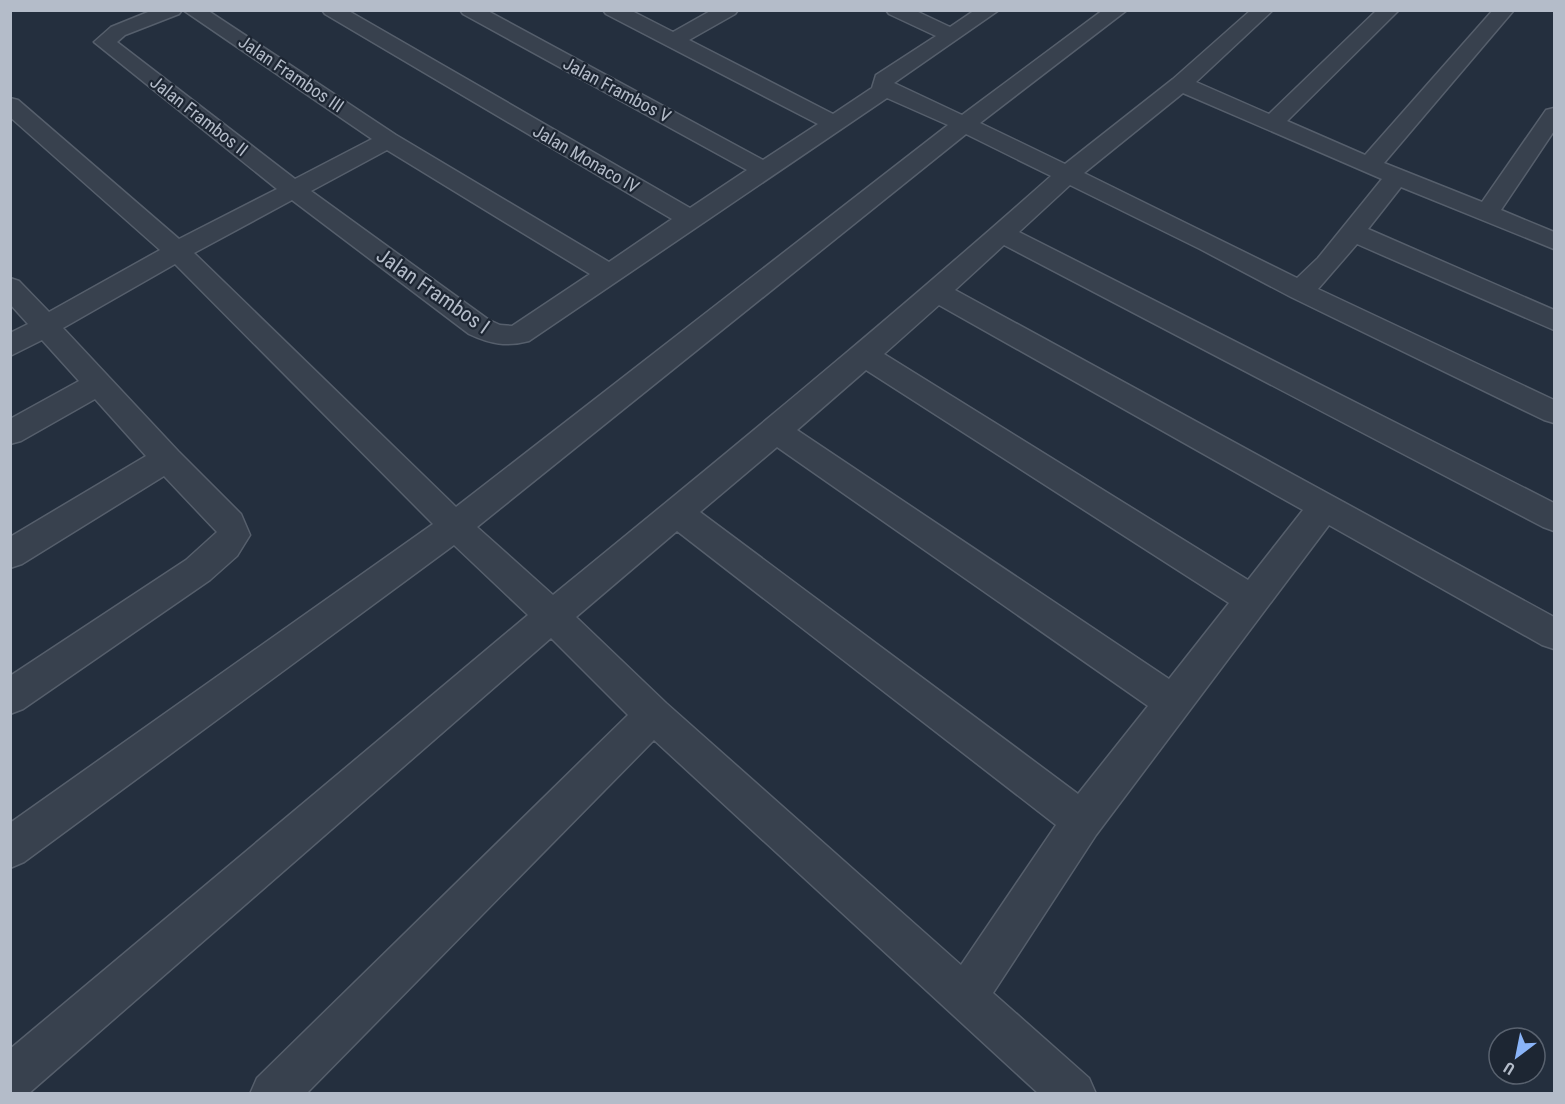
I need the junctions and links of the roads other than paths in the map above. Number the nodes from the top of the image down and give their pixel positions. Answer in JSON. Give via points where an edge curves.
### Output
{"nodes":[{"id":1,"x":172,"y":10,"type":"edge"},
{"id":2,"x":193,"y":10,"type":"edge"},
{"id":3,"x":332,"y":10,"type":"edge"},
{"id":4,"x":470,"y":10,"type":"edge"},
{"id":5,"x":613,"y":10,"type":"edge"},
{"id":6,"x":728,"y":10,"type":"edge"},
{"id":7,"x":896,"y":10,"type":"edge"},
{"id":8,"x":989,"y":10,"type":"edge"},
{"id":9,"x":1117,"y":10,"type":"edge"},
{"id":10,"x":1263,"y":10,"type":"edge"},
{"id":11,"x":1389,"y":10,"type":"edge"},
{"id":12,"x":1504,"y":10,"type":"edge"},
{"id":13,"x":952,"y":35,"type":"junction"},
{"id":14,"x":674,"y":40,"type":"junction"},
{"id":15,"x":1181,"y":84,"type":"junction"},
{"id":16,"x":885,"y":89,"type":"junction"},
{"id":17,"x":10,"y":105,"type":"edge"},
{"id":18,"x":1554,"y":115,"type":"edge"},
{"id":19,"x":834,"y":123,"type":"junction"},
{"id":20,"x":1272,"y":123,"type":"junction"},
{"id":21,"x":964,"y":124,"type":"junction"},
{"id":22,"x":388,"y":140,"type":"junction"},
{"id":23,"x":1370,"y":164,"type":"junction"},
{"id":24,"x":763,"y":169,"type":"junction"},
{"id":25,"x":1066,"y":175,"type":"junction"},
{"id":26,"x":1397,"y":177,"type":"junction"},
{"id":27,"x":294,"y":190,"type":"junction"},
{"id":28,"x":1487,"y":213,"type":"junction"},
{"id":29,"x":690,"y":219,"type":"junction"},
{"id":30,"x":1001,"y":232,"type":"junction"},
{"id":31,"x":1352,"y":232,"type":"junction"},
{"id":32,"x":1554,"y":241,"type":"edge"},
{"id":33,"x":177,"y":251,"type":"junction"},
{"id":34,"x":608,"y":273,"type":"junction"},
{"id":35,"x":10,"y":287,"type":"edge"},
{"id":36,"x":1300,"y":291,"type":"junction"},
{"id":37,"x":937,"y":292,"type":"junction"},
{"id":38,"x":1554,"y":321,"type":"edge"},
{"id":39,"x":46,"y":327,"type":"junction"},
{"id":40,"x":10,"y":346,"type":"edge"},
{"id":41,"x":864,"y":356,"type":"junction"},
{"id":42,"x":99,"y":383,"type":"junction"},
{"id":43,"x":1554,"y":412,"type":"edge"},
{"id":44,"x":776,"y":431,"type":"junction"},
{"id":45,"x":10,"y":433,"type":"edge"},
{"id":46,"x":167,"y":459,"type":"junction"},
{"id":47,"x":1323,"y":508,"type":"junction"},
{"id":48,"x":676,"y":512,"type":"junction"},
{"id":49,"x":1554,"y":518,"type":"edge"},
{"id":50,"x":455,"y":526,"type":"junction"},
{"id":51,"x":10,"y":554,"type":"edge"},
{"id":52,"x":1252,"y":600,"type":"junction"},
{"id":53,"x":552,"y":616,"type":"junction"},
{"id":54,"x":1554,"y":634,"type":"edge"},
{"id":55,"x":10,"y":697,"type":"edge"},
{"id":56,"x":1172,"y":702,"type":"junction"},
{"id":57,"x":654,"y":715,"type":"junction"},
{"id":58,"x":1082,"y":821,"type":"junction"},
{"id":59,"x":10,"y":848,"type":"edge"},
{"id":60,"x":966,"y":996,"type":"junction"},
{"id":61,"x":10,"y":1079,"type":"edge"},
{"id":62,"x":273,"y":1094,"type":"edge"},
{"id":63,"x":1073,"y":1094,"type":"edge"}],
"edges":[{"from":1,"to":27,"type":"street","name":"Jalan Frambos II","via":[[118,31],[104,42]]},
{"from":2,"to":22,"type":"street","name":"Jalan Frambos III"},
{"from":3,"to":29,"type":"street","name":"Jalan Monaco IV"},
{"from":4,"to":24,"type":"street","name":"Jalan Frambos V"},
{"from":5,"to":14,"type":"street"},
{"from":6,"to":14,"type":"street"},
{"from":7,"to":13,"type":"street"},
{"from":8,"to":13,"type":"street"},
{"from":9,"to":21,"type":"street"},
{"from":10,"to":15,"type":"street"},
{"from":11,"to":20,"type":"street"},
{"from":12,"to":23,"type":"street"},
{"from":13,"to":16,"type":"street","name":"Jalan Frambos I","via":[[884,80],[881,85]]},
{"from":14,"to":19,"type":"street"},
{"from":15,"to":20,"type":"street"},
{"from":15,"to":25,"type":"street"},
{"from":16,"to":19,"type":"street","name":"Jalan Frambos I"},
{"from":16,"to":21,"type":"street"},
{"from":17,"to":33,"type":"street"},
{"from":18,"to":28,"type":"street"},
{"from":19,"to":24,"type":"street","name":"Jalan Frambos I"},
{"from":20,"to":23,"type":"street"},
{"from":21,"to":25,"type":"street"},
{"from":21,"to":50,"type":"street"},
{"from":22,"to":27,"type":"street"},
{"from":22,"to":34,"type":"street","name":"Jalan Frambos III"},
{"from":23,"to":26,"type":"street"},
{"from":24,"to":29,"type":"street","name":"Jalan Frambos I"},
{"from":25,"to":30,"type":"street"},
{"from":25,"to":36,"type":"street"},
{"from":26,"to":28,"type":"street"},
{"from":26,"to":31,"type":"street"},
{"from":27,"to":33,"type":"street"},
{"from":27,"to":34,"type":"street","name":"Jalan Frambos I","via":[[478,327],[495,335],[519,334]]},
{"from":28,"to":32,"type":"street"},
{"from":29,"to":34,"type":"street","name":"Jalan Frambos I"},
{"from":30,"to":37,"type":"street"},
{"from":30,"to":49,"type":"street"},
{"from":31,"to":36,"type":"street"},
{"from":31,"to":38,"type":"street"},
{"from":33,"to":39,"type":"street"},
{"from":33,"to":50,"type":"street"},
{"from":35,"to":39,"type":"street"},
{"from":36,"to":43,"type":"street"},
{"from":37,"to":41,"type":"street"},
{"from":37,"to":47,"type":"street"},
{"from":39,"to":40,"type":"street"},
{"from":39,"to":42,"type":"street"},
{"from":41,"to":44,"type":"street"},
{"from":41,"to":52,"type":"street"},
{"from":42,"to":45,"type":"street"},
{"from":42,"to":46,"type":"street"},
{"from":44,"to":48,"type":"street"},
{"from":44,"to":56,"type":"street"},
{"from":46,"to":51,"type":"street"},
{"from":46,"to":55,"type":"street","via":[[230,523],[234,535],[198,570]]},
{"from":47,"to":52,"type":"street"},
{"from":47,"to":54,"type":"street"},
{"from":48,"to":53,"type":"street"},
{"from":48,"to":58,"type":"street"},
{"from":50,"to":53,"type":"street"},
{"from":50,"to":59,"type":"street"},
{"from":52,"to":56,"type":"street"},
{"from":53,"to":57,"type":"street"},
{"from":53,"to":61,"type":"street"},
{"from":56,"to":58,"type":"street"},
{"from":57,"to":60,"type":"street"},
{"from":57,"to":62,"type":"street"},
{"from":58,"to":60,"type":"street"},
{"from":60,"to":63,"type":"street"}]}
